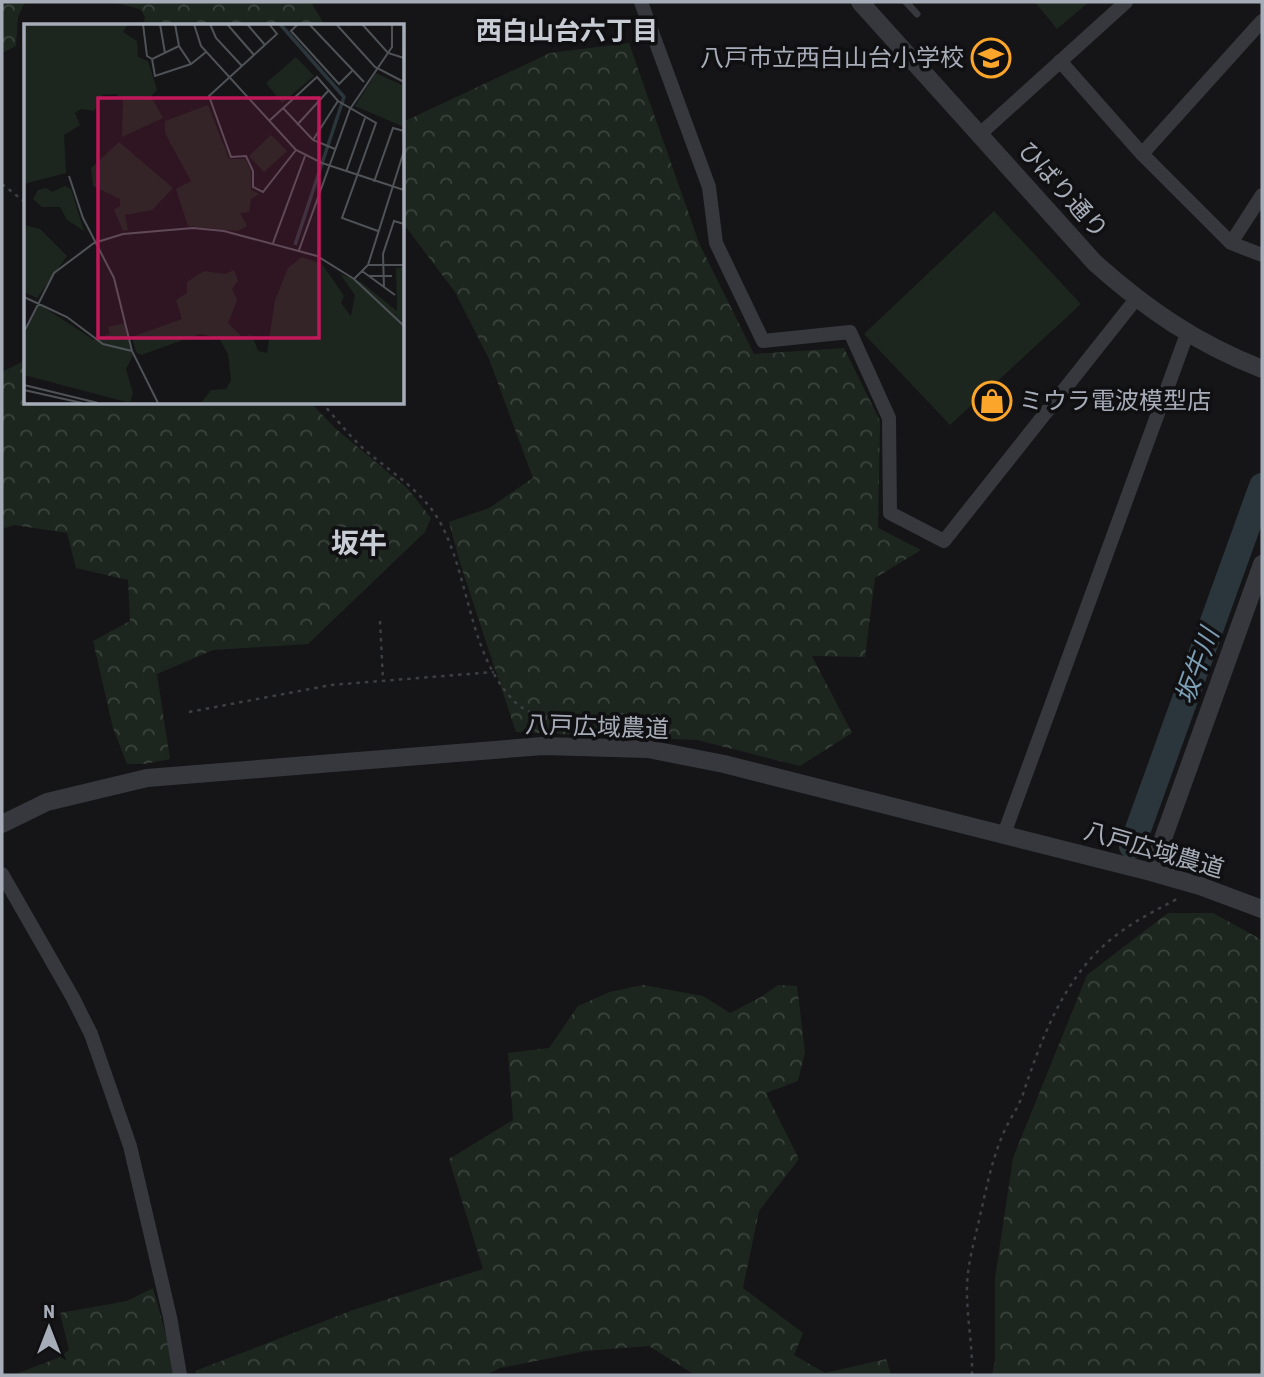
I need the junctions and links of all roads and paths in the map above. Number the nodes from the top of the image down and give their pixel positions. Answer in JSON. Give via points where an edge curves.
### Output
{"nodes":[{"id":1,"x":642,"y":2,"type":"edge"},
{"id":2,"x":860,"y":2,"type":"edge"},
{"id":3,"x":906,"y":2,"type":"edge"},
{"id":4,"x":1126,"y":2,"type":"edge"},
{"id":5,"x":917,"y":14,"type":"dead end"},
{"id":6,"x":1262,"y":21,"type":"edge"},
{"id":7,"x":1060,"y":61,"type":"junction"},
{"id":8,"x":980,"y":134,"type":"junction"},
{"id":9,"x":1142,"y":154,"type":"junction"},
{"id":10,"x":2,"y":184,"type":"edge"},
{"id":11,"x":1262,"y":195,"type":"edge"},
{"id":12,"x":24,"y":201,"type":"edge"},
{"id":13,"x":1231,"y":243,"type":"junction"},
{"id":14,"x":1262,"y":255,"type":"edge"},
{"id":15,"x":1136,"y":299,"type":"junction"},
{"id":16,"x":1187,"y":334,"type":"junction"},
{"id":17,"x":1262,"y":369,"type":"edge"},
{"id":18,"x":323,"y":404,"type":"edge"},
{"id":19,"x":1262,"y":564,"type":"edge"},
{"id":20,"x":380,"y":621,"type":"dead end"},
{"id":21,"x":494,"y":672,"type":"junction"},
{"id":22,"x":383,"y":681,"type":"junction"},
{"id":23,"x":190,"y":712,"type":"dead end"},
{"id":24,"x":601,"y":747,"type":"junction"},
{"id":25,"x":2,"y":824,"type":"edge"},
{"id":26,"x":1004,"y":834,"type":"junction"},
{"id":27,"x":1151,"y":872,"type":"junction"},
{"id":28,"x":2,"y":874,"type":"edge"},
{"id":29,"x":1200,"y":886,"type":"junction"},
{"id":30,"x":1262,"y":909,"type":"edge"},
{"id":31,"x":180,"y":1375,"type":"edge"},
{"id":32,"x":972,"y":1375,"type":"edge"}],
"edges":[{"from":1,"to":15,"type":"street","via":[[709,187],[716,243],[763,341],[850,332],[890,418],[890,513],[944,541]]},
{"from":2,"to":8,"type":"street","name":"ひばり通り"},
{"from":3,"to":5,"type":"lane"},
{"from":4,"to":7,"type":"street"},
{"from":6,"to":9,"type":"street"},
{"from":7,"to":8,"type":"street"},
{"from":7,"to":9,"type":"street"},
{"from":8,"to":15,"type":"street","name":"ひばり通り","via":[[1095,263]]},
{"from":9,"to":13,"type":"street"},
{"from":10,"to":12,"type":"path"},
{"from":11,"to":13,"type":"street"},
{"from":13,"to":14,"type":"street"},
{"from":15,"to":16,"type":"street","name":"ひばり通り"},
{"from":16,"to":17,"type":"street","name":"ひばり通り"},
{"from":16,"to":26,"type":"street"},
{"from":18,"to":21,"type":"path","via":[[363,448],[411,485],[440,522]]},
{"from":19,"to":27,"type":"street"},
{"from":20,"to":22,"type":"path"},
{"from":21,"to":22,"type":"path"},
{"from":21,"to":24,"type":"path","via":[[514,702],[538,718],[573,728]]},
{"from":22,"to":23,"type":"path","via":[[331,685]]},
{"from":24,"to":25,"type":"street","name":"八戸広域農道","via":[[543,746],[147,778],[47,802]]},
{"from":24,"to":26,"type":"street","name":"八戸広域農道","via":[[648,749],[724,764]]},
{"from":26,"to":27,"type":"street","name":"八戸広域農道"},
{"from":27,"to":29,"type":"street","name":"八戸広域農道"},
{"from":28,"to":31,"type":"street","via":[[91,1034],[130,1146]]},
{"from":29,"to":30,"type":"street","name":"八戸広域農道"},
{"from":29,"to":32,"type":"path","via":[[1112,938],[1061,1000],[1001,1138],[985,1191],[967,1286]]}]}
